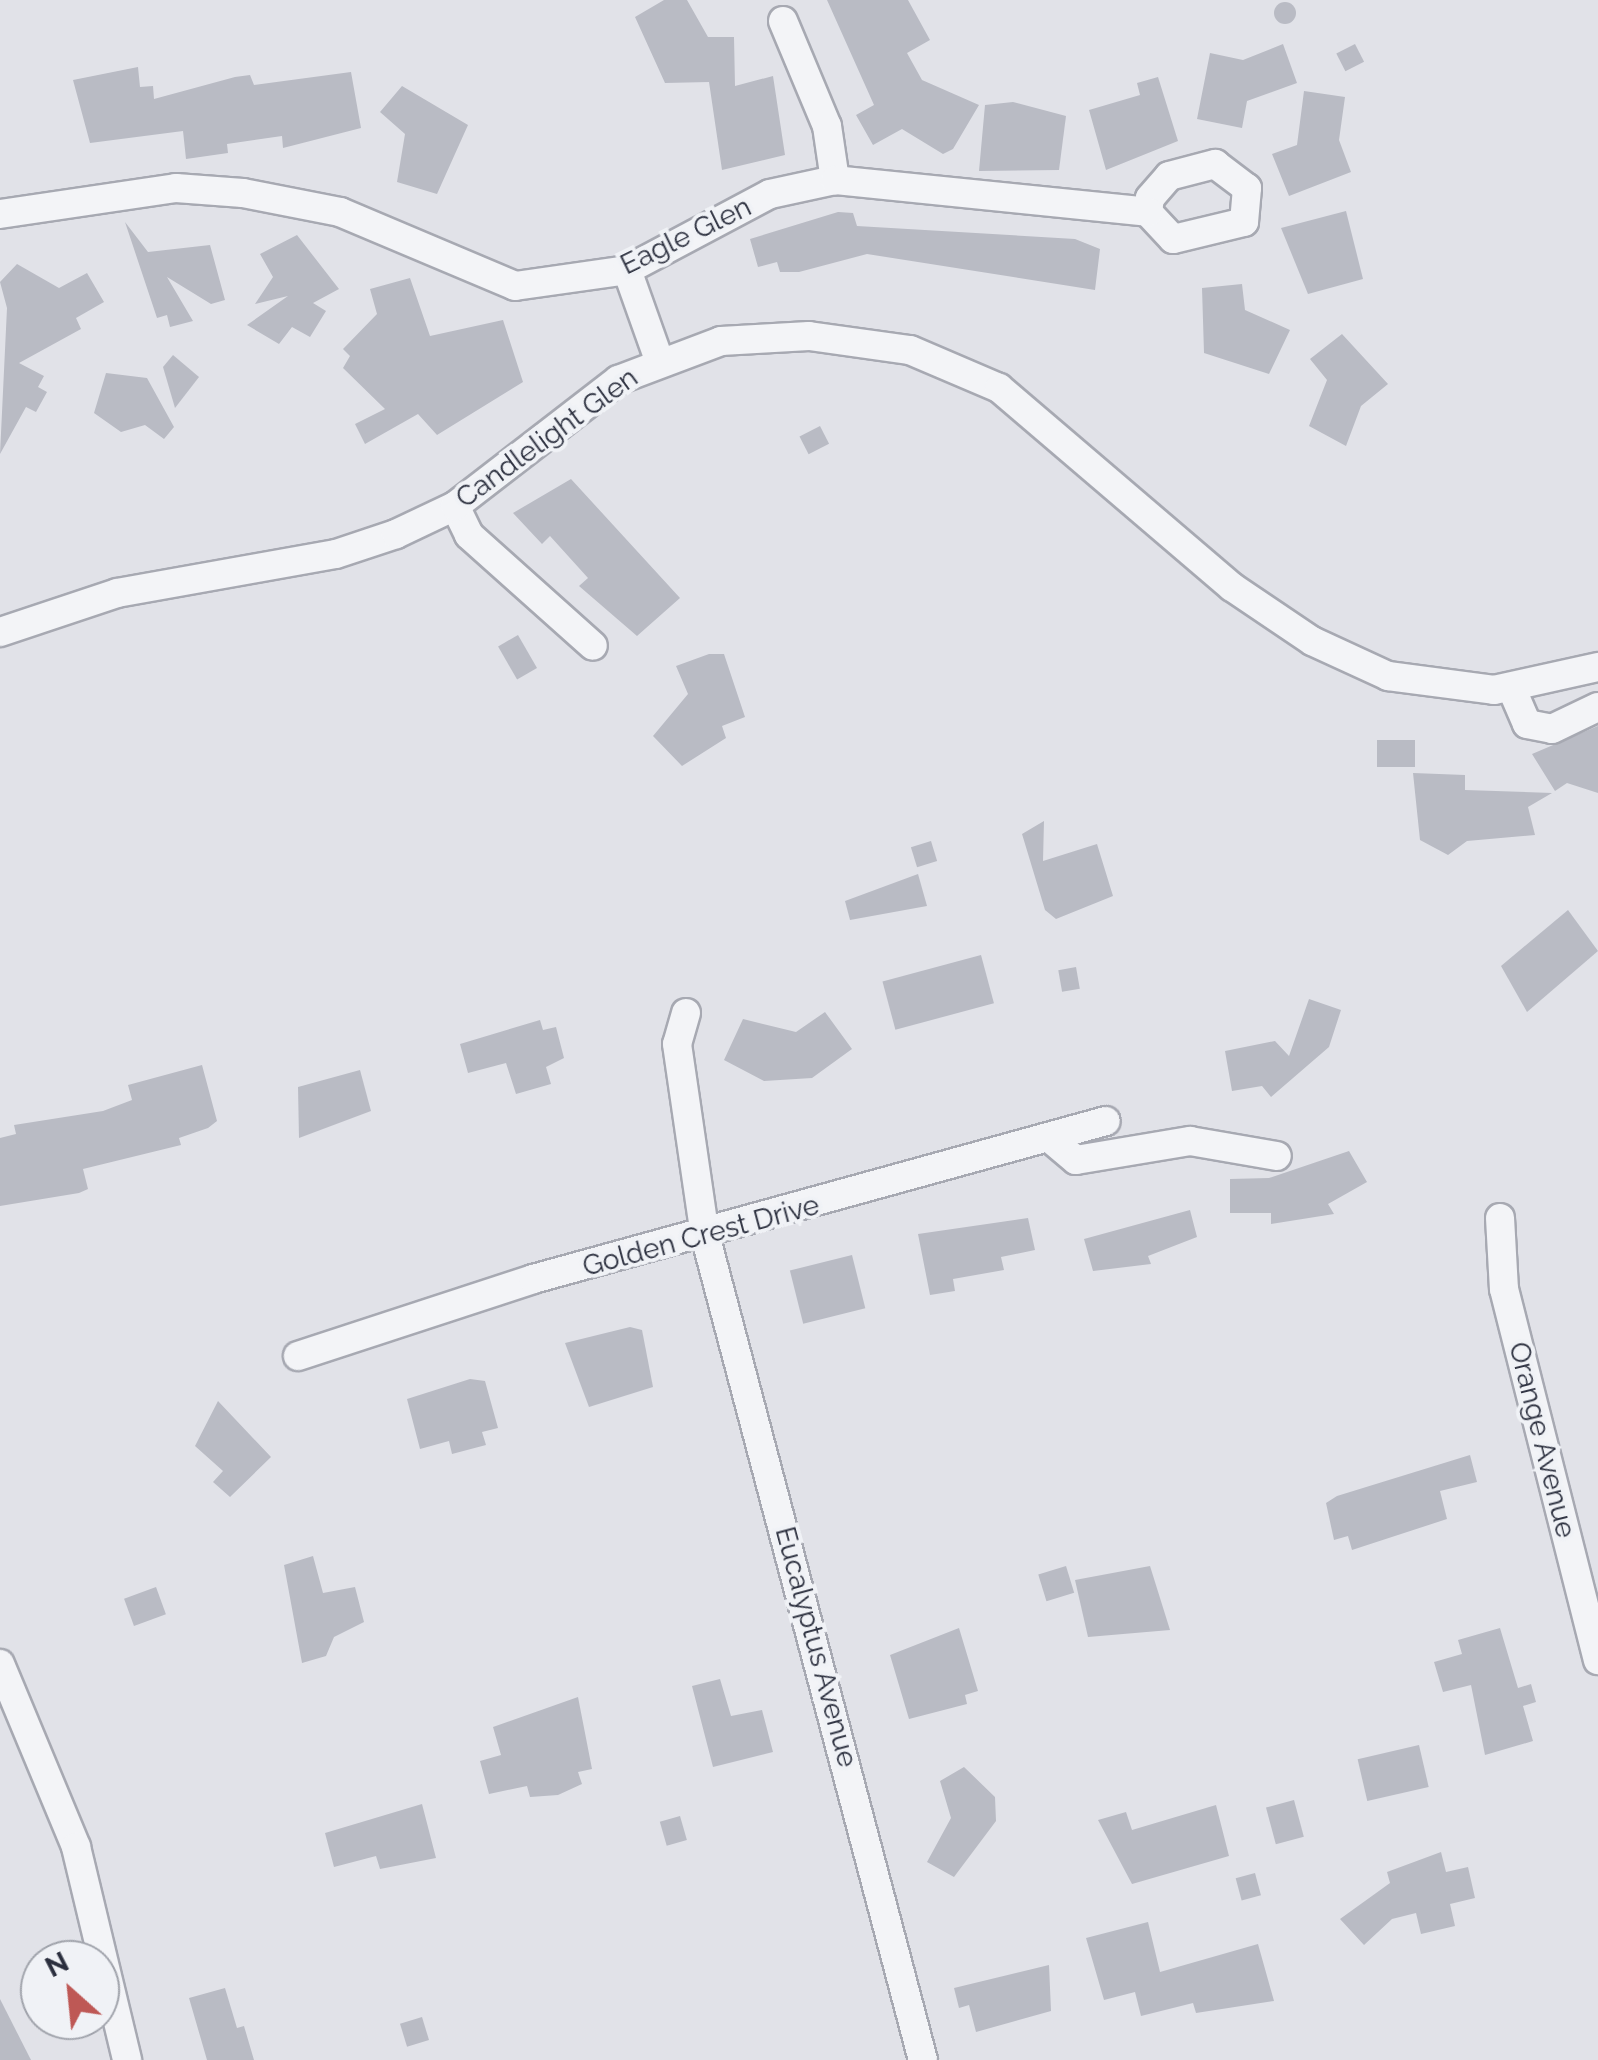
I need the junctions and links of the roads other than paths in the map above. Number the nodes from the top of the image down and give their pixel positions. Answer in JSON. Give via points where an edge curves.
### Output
{"nodes":[{"id":1,"x":783,"y":22,"type":"dead end"},
{"id":2,"x":835,"y":180,"type":"junction"},
{"id":3,"x":1148,"y":212,"type":"dead end"},
{"id":4,"x":0,"y":214,"type":"edge"},
{"id":5,"x":627,"y":270,"type":"junction"},
{"id":6,"x":659,"y":360,"type":"junction"},
{"id":7,"x":455,"y":506,"type":"junction"},
{"id":8,"x":0,"y":632,"type":"edge"},
{"id":9,"x":593,"y":646,"type":"dead end"},
{"id":10,"x":1598,"y":666,"type":"edge"},
{"id":11,"x":1511,"y":687,"type":"junction"},
{"id":12,"x":1598,"y":707,"type":"edge"},
{"id":13,"x":686,"y":1013,"type":"dead end"},
{"id":14,"x":1106,"y":1122,"type":"dead end"},
{"id":15,"x":1052,"y":1140,"type":"junction"},
{"id":16,"x":1277,"y":1156,"type":"dead end"},
{"id":17,"x":1500,"y":1218,"type":"dead end"},
{"id":18,"x":706,"y":1236,"type":"junction"},
{"id":19,"x":298,"y":1356,"type":"dead end"},
{"id":20,"x":1598,"y":1660,"type":"edge"},
{"id":21,"x":0,"y":1664,"type":"edge"},
{"id":22,"x":127,"y":2060,"type":"edge"},
{"id":23,"x":924,"y":2060,"type":"edge"}],
"edges":[{"from":1,"to":2,"type":"street","via":[[827,126]]},
{"from":2,"to":3,"type":"street","name":"Eagle Glen"},
{"from":2,"to":5,"type":"street","name":"Eagle Glen","via":[[770,194]]},
{"from":4,"to":5,"type":"street","name":"Eagle Glen","via":[[176,188],[242,192],[340,212],[515,286]]},
{"from":5,"to":6,"type":"street"},
{"from":6,"to":7,"type":"street","name":"Candlelight Glen","via":[[618,380]]},
{"from":6,"to":11,"type":"street","name":"Candlelight Glen","via":[[721,341],[809,336],[910,350],[1037,412],[1232,587],[1312,642],[1388,676]]},
{"from":7,"to":8,"type":"street","name":"Candlelight Glen","via":[[336,554],[117,593]]},
{"from":7,"to":9,"type":"street","via":[[470,535]]},
{"from":10,"to":11,"type":"street","name":"Candlelight Glen"},
{"from":11,"to":12,"type":"street","via":[[1527,724],[1552,730]]},
{"from":13,"to":18,"type":"street","name":"Eucalyptus Avenue","via":[[677,1044]]},
{"from":14,"to":15,"type":"street","name":"Golden Crest Drive"},
{"from":15,"to":16,"type":"street","via":[[1076,1160],[1190,1141]]},
{"from":15,"to":18,"type":"street","name":"Golden Crest Drive"},
{"from":17,"to":20,"type":"street","name":"Orange Avenue","via":[[1504,1289]]},
{"from":18,"to":19,"type":"street","name":"Golden Crest Drive","via":[[533,1279]]},
{"from":18,"to":23,"type":"street","name":"Eucalyptus Avenue"},
{"from":21,"to":22,"type":"street","via":[[76,1847]]}]}
